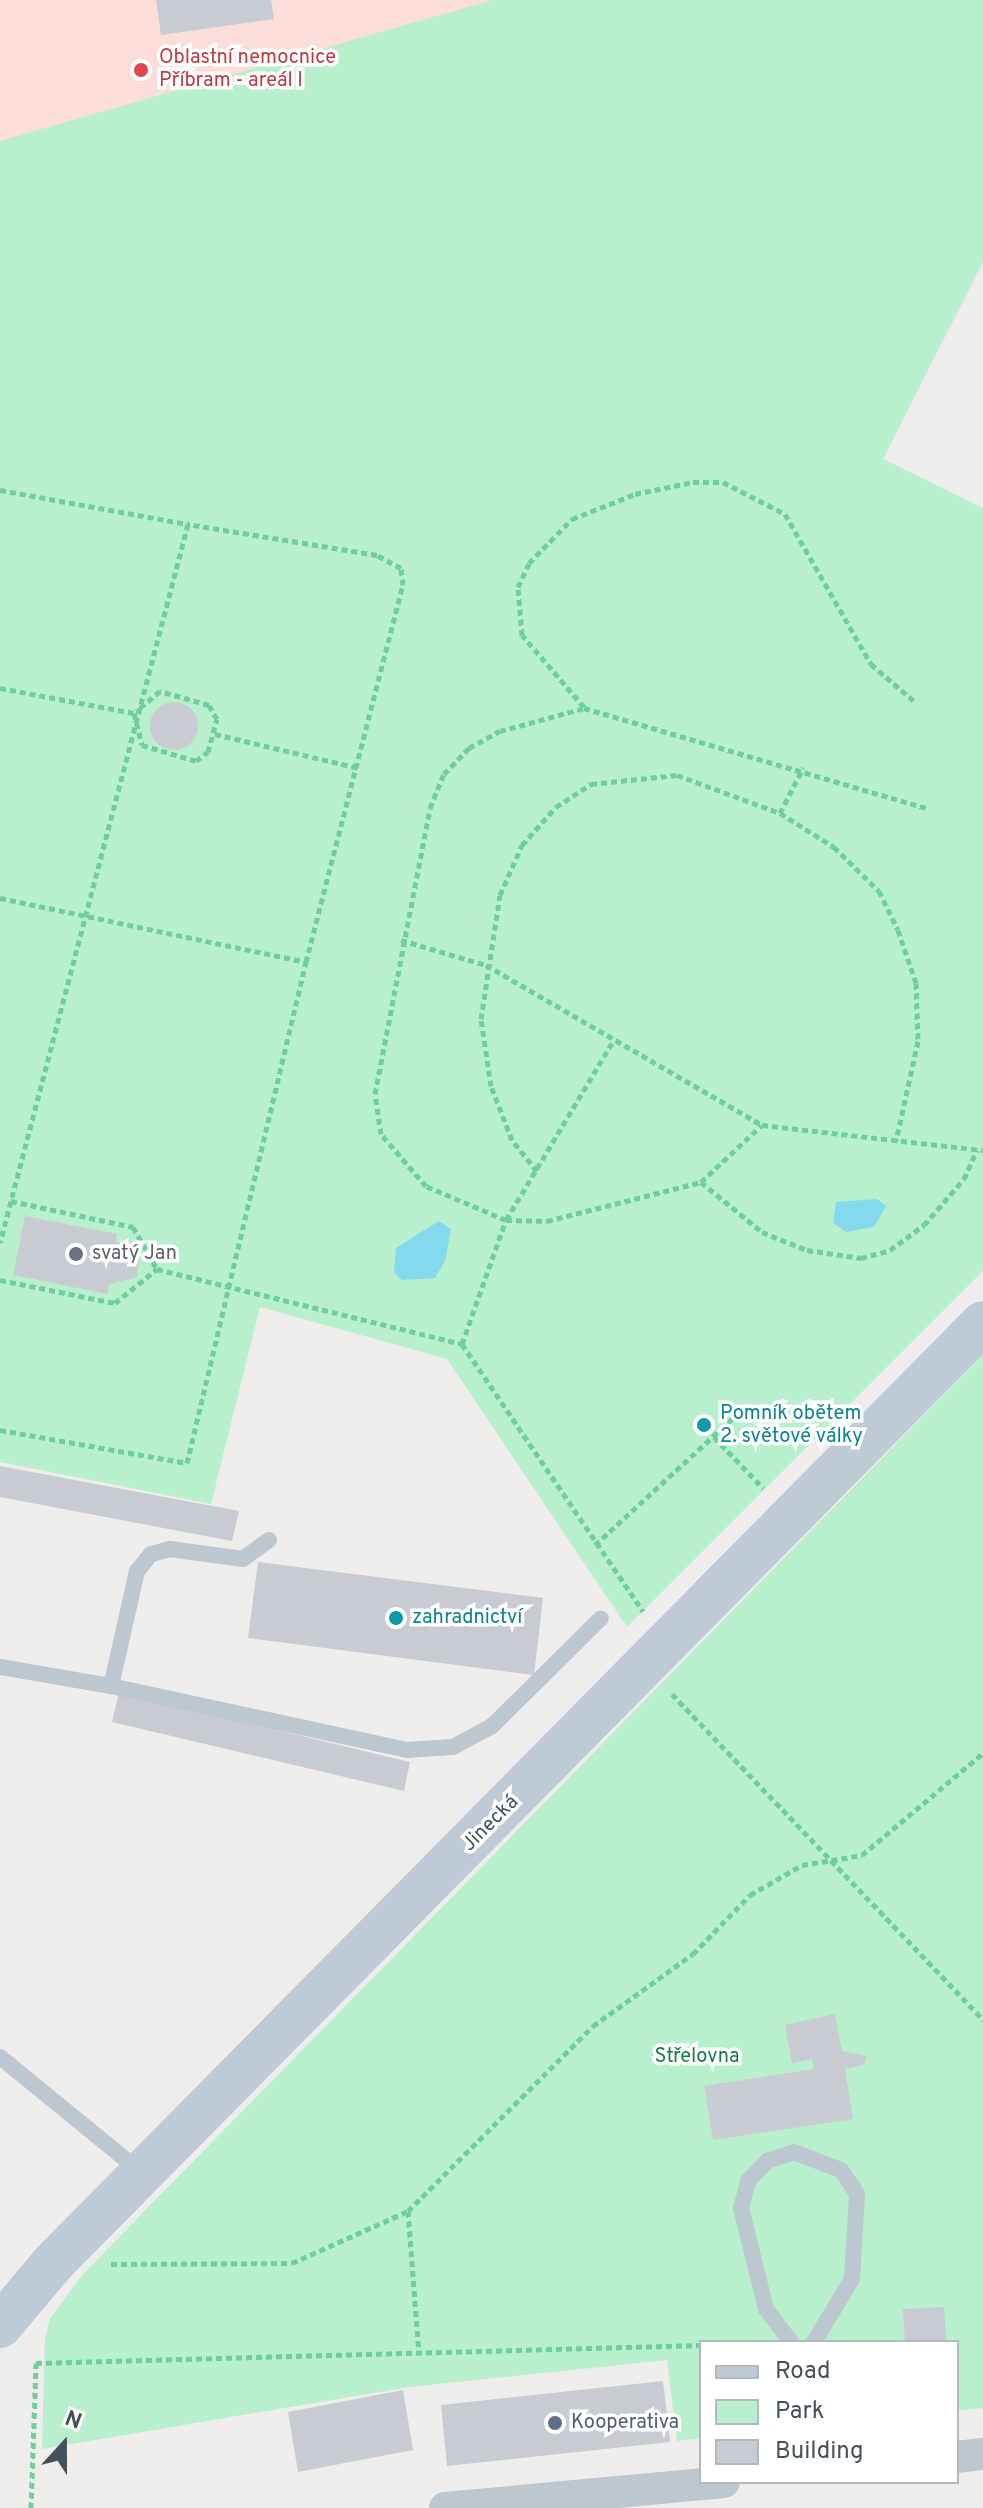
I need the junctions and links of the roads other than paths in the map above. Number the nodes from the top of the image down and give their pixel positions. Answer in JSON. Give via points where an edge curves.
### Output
{"nodes":[{"id":1,"x":983,"y":1323,"type":"edge"},
{"id":2,"x":269,"y":1540,"type":"dead end"},
{"id":3,"x":601,"y":1618,"type":"dead end"},
{"id":4,"x":0,"y":1667,"type":"edge"},
{"id":5,"x":111,"y":1686,"type":"junction"},
{"id":6,"x":0,"y":2057,"type":"edge"},
{"id":7,"x":144,"y":2175,"type":"junction"},
{"id":8,"x":0,"y":2326,"type":"edge"},
{"id":9,"x":789,"y":2340,"type":"edge"},
{"id":10,"x":815,"y":2340,"type":"edge"},
{"id":11,"x":983,"y":2454,"type":"edge"},
{"id":12,"x":959,"y":2457,"type":"edge"},
{"id":13,"x":703,"y":2484,"type":"edge"},
{"id":14,"x":445,"y":2508,"type":"edge"}],
"edges":[{"from":1,"to":7,"type":"street","name":"Jinecká"},
{"from":2,"to":5,"type":"lane","via":[[243,1559],[170,1549],[151,1554],[137,1571]]},
{"from":3,"to":5,"type":"lane","via":[[492,1726],[453,1747],[407,1750]]},
{"from":4,"to":5,"type":"lane"},
{"from":6,"to":7,"type":"lane"},
{"from":7,"to":8,"type":"street","name":"Jinecká","via":[[53,2263]]},
{"from":9,"to":10,"type":"lane","via":[[766,2309],[741,2208],[748,2181],[767,2161],[794,2152],[841,2170],[857,2194],[852,2279]]},
{"from":11,"to":12,"type":"street"},
{"from":13,"to":14,"type":"street"}]}
